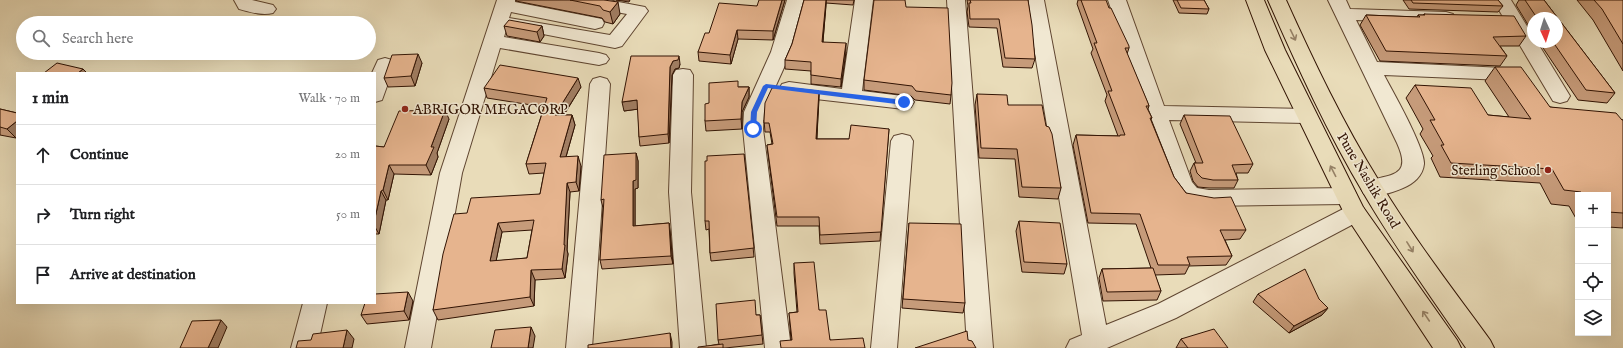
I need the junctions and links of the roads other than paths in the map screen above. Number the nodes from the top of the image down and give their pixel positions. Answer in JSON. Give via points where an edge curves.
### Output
{"nodes":[{"id":1,"x":243,"y":0,"type":"edge"},
{"id":2,"x":577,"y":0,"type":"edge"},
{"id":3,"x":796,"y":0,"type":"edge"},
{"id":4,"x":864,"y":0,"type":"edge"},
{"id":5,"x":956,"y":0,"type":"edge"},
{"id":6,"x":1035,"y":0,"type":"edge"},
{"id":7,"x":1117,"y":0,"type":"edge"},
{"id":8,"x":1255,"y":0,"type":"edge"},
{"id":9,"x":1277,"y":0,"type":"edge"},
{"id":10,"x":1502,"y":0,"type":"edge"},
{"id":11,"x":1341,"y":7,"type":"edge"},
{"id":12,"x":503,"y":8,"type":"edge"},
{"id":13,"x":267,"y":10,"type":"dead end"},
{"id":14,"x":1460,"y":18,"type":"edge"},
{"id":15,"x":1490,"y":19,"type":"edge"},
{"id":16,"x":1513,"y":20,"type":"junction"},
{"id":17,"x":492,"y":41,"type":"junction"},
{"id":18,"x":599,"y":59,"type":"dead end"},
{"id":19,"x":384,"y":64,"type":"dead end"},
{"id":20,"x":1371,"y":68,"type":"junction"},
{"id":21,"x":1504,"y":74,"type":"edge"},
{"id":22,"x":683,"y":75,"type":"dead end"},
{"id":23,"x":600,"y":84,"type":"dead end"},
{"id":24,"x":766,"y":86,"type":"junction"},
{"id":25,"x":376,"y":92,"type":"edge"},
{"id":26,"x":1560,"y":96,"type":"dead end"},
{"id":27,"x":851,"y":97,"type":"junction"},
{"id":28,"x":904,"y":102,"type":"dead end"},
{"id":29,"x":1156,"y":113,"type":"junction"},
{"id":30,"x":1306,"y":116,"type":"junction"},
{"id":31,"x":902,"y":141,"type":"dead end"},
{"id":32,"x":1372,"y":188,"type":"junction"},
{"id":33,"x":1350,"y":205,"type":"junction"},
{"id":34,"x":315,"y":304,"type":"edge"},
{"id":35,"x":1087,"y":345,"type":"edge"},
{"id":36,"x":304,"y":348,"type":"edge"},
{"id":37,"x":418,"y":348,"type":"edge"},
{"id":38,"x":579,"y":348,"type":"edge"},
{"id":39,"x":692,"y":348,"type":"edge"},
{"id":40,"x":778,"y":348,"type":"edge"},
{"id":41,"x":884,"y":348,"type":"edge"},
{"id":42,"x":980,"y":348,"type":"edge"},
{"id":43,"x":1448,"y":348,"type":"edge"},
{"id":44,"x":1481,"y":348,"type":"edge"}],
"edges":[{"from":1,"to":13,"type":"street","via":[[245,5]]},
{"from":2,"to":12,"type":"street","via":[[639,11],[615,42]]},
{"from":3,"to":24,"type":"street","via":[[781,52]]},
{"from":4,"to":27,"type":"street"},
{"from":5,"to":42,"type":"street"},
{"from":6,"to":35,"type":"street"},
{"from":7,"to":29,"type":"street"},
{"from":8,"to":30,"type":"highway","name":"Pune Nashik Road"},
{"from":9,"to":32,"type":"highway","name":"Pune Nashik Road","one_way":true,"via":[[1340,133]]},
{"from":10,"to":16,"type":"street"},
{"from":11,"to":14,"type":"street"},
{"from":11,"to":20,"type":"street"},
{"from":12,"to":17,"type":"street"},
{"from":15,"to":16,"type":"street"},
{"from":16,"to":26,"type":"street"},
{"from":17,"to":18,"type":"street"},
{"from":17,"to":37,"type":"street","via":[[451,173]]},
{"from":19,"to":25,"type":"street"},
{"from":20,"to":21,"type":"street"},
{"from":20,"to":32,"type":"street","via":[[1414,159],[1412,170],[1400,182]]},
{"from":22,"to":39,"type":"street","via":[[680,192]]},
{"from":23,"to":38,"type":"street"},
{"from":24,"to":27,"type":"street"},
{"from":24,"to":40,"type":"street","via":[[754,112],[753,129]]},
{"from":27,"to":28,"type":"street"},
{"from":29,"to":30,"type":"street"},
{"from":29,"to":33,"type":"street","via":[[1182,186],[1190,195]]},
{"from":33,"to":30,"type":"highway","name":"Pune Nashik Road","one_way":true},
{"from":31,"to":41,"type":"street"},
{"from":32,"to":44,"type":"highway","name":"Pune Nashik Road","one_way":true,"via":[[1415,256]]},
{"from":33,"to":35,"type":"street","via":[[1167,311]]},
{"from":43,"to":33,"type":"highway","name":"Pune Nashik Road","one_way":true},
{"from":34,"to":36,"type":"street"}]}
